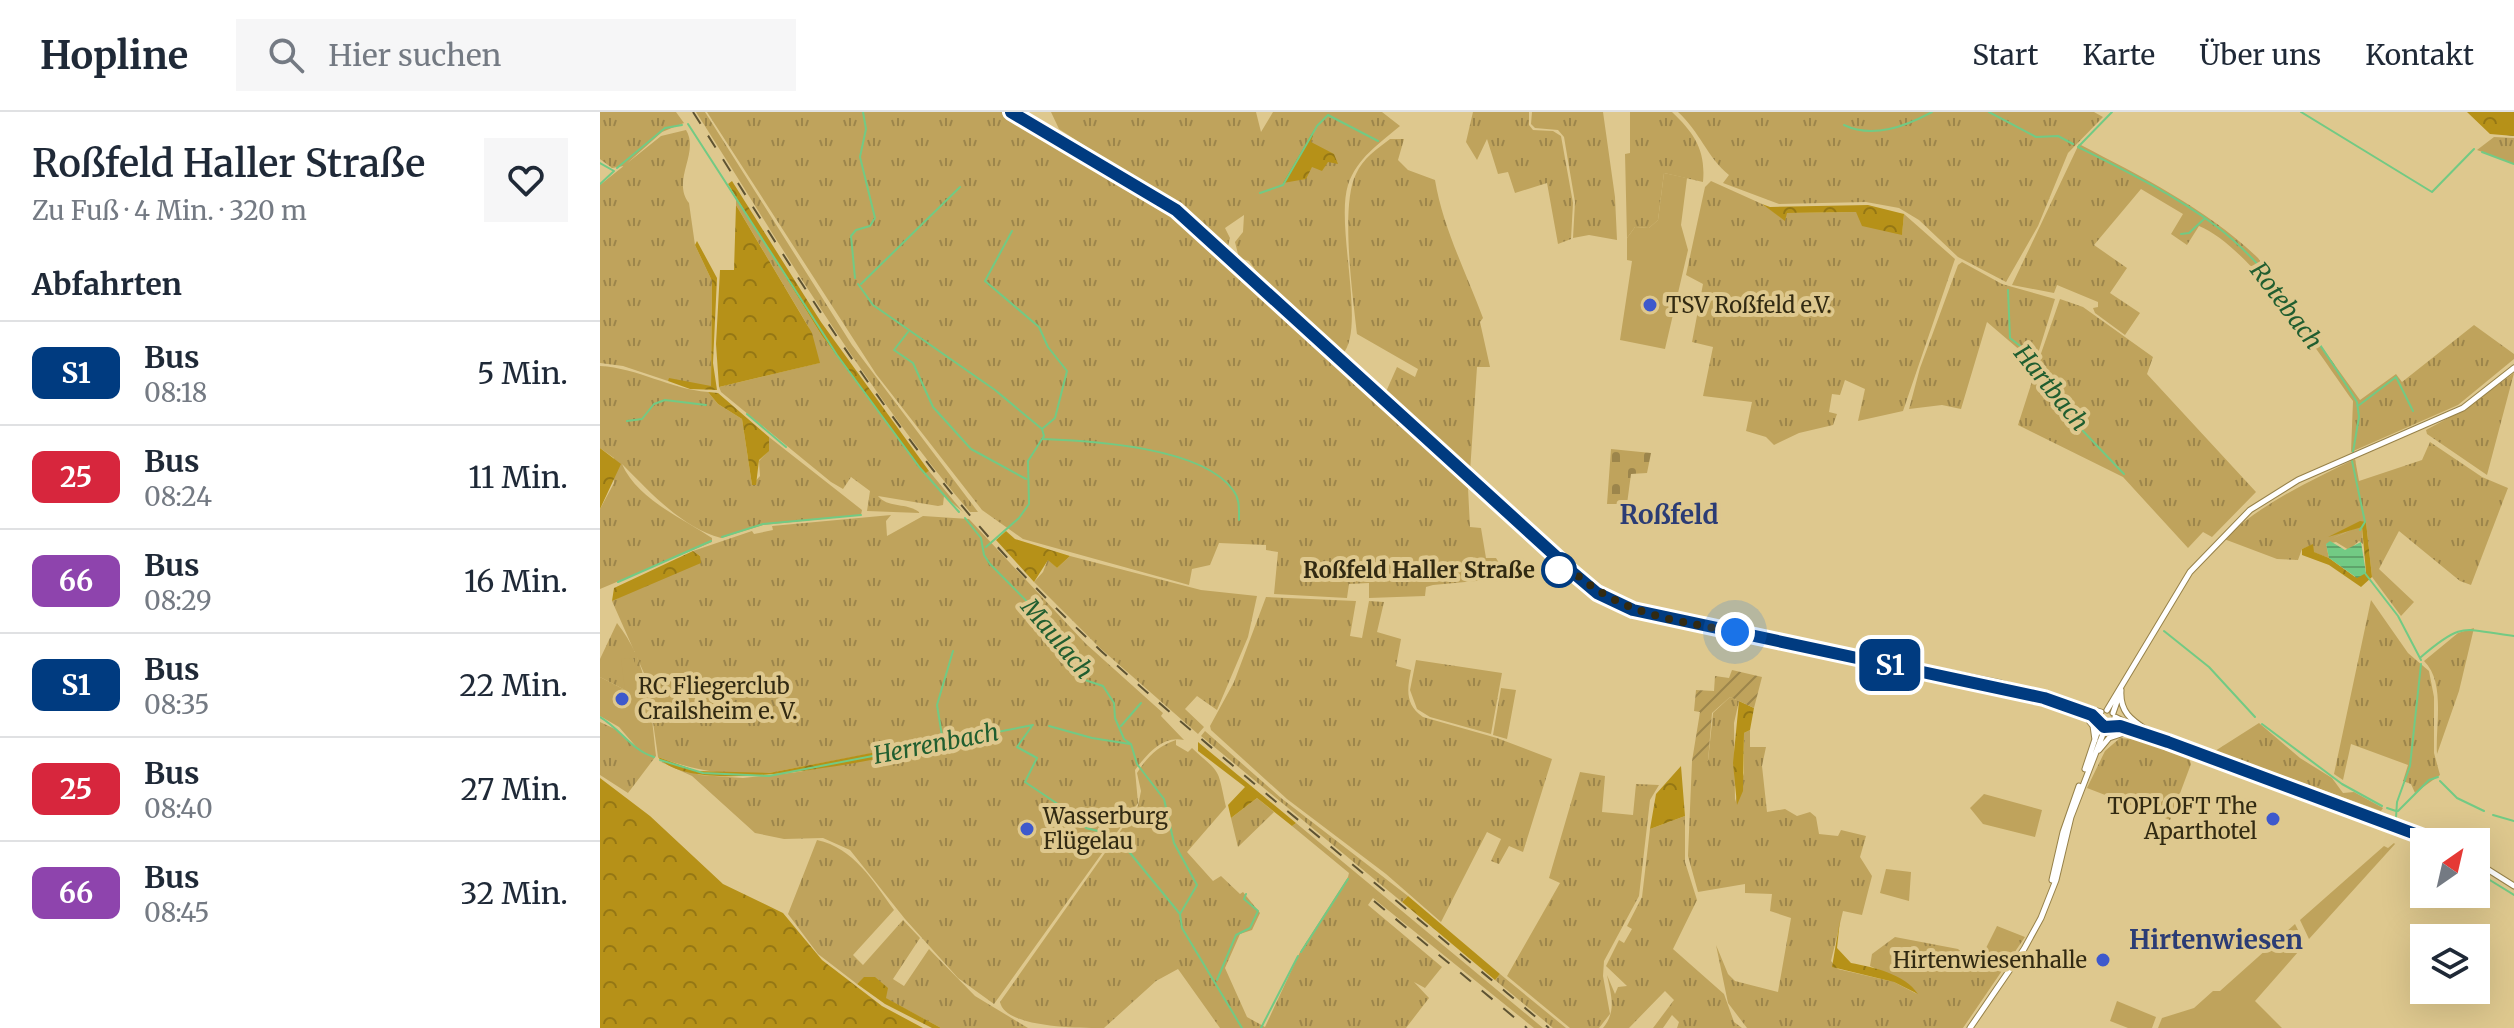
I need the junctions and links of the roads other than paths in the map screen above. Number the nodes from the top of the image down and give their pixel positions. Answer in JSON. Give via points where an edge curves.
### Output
{"nodes":[{"id":1,"x":1011,"y":112,"type":"edge"},
{"id":2,"x":2514,"y":368,"type":"edge"},
{"id":3,"x":1861,"y":657,"type":"junction"},
{"id":4,"x":2127,"y":673,"type":"junction"},
{"id":5,"x":2121,"y":690,"type":"junction"},
{"id":6,"x":2082,"y":712,"type":"junction"},
{"id":7,"x":2109,"y":713,"type":"junction"},
{"id":8,"x":2099,"y":722,"type":"junction"},
{"id":9,"x":2110,"y":726,"type":"junction"},
{"id":10,"x":2136,"y":732,"type":"junction"},
{"id":11,"x":2158,"y":737,"type":"junction"},
{"id":12,"x":2168,"y":742,"type":"junction"},
{"id":13,"x":2095,"y":745,"type":"junction"},
{"id":14,"x":2093,"y":762,"type":"junction"},
{"id":15,"x":2410,"y":832,"type":"edge"},
{"id":16,"x":2490,"y":871,"type":"edge"},
{"id":17,"x":2514,"y":886,"type":"edge"},
{"id":18,"x":2045,"y":908,"type":"junction"},
{"id":19,"x":1970,"y":1028,"type":"edge"}],
"edges":[{"from":1,"to":3,"type":"main road","via":[[1186,219],[1597,593],[1633,610]]},
{"from":2,"to":4,"type":"main road","via":[[2463,408],[2298,480],[2250,510],[2196,564]]},
{"from":3,"to":6,"type":"main road","via":[[2024,692]]},
{"from":3,"to":7,"type":"main road","via":[[2016,686]]},
{"from":4,"to":5,"type":"main road"},
{"from":4,"to":7,"type":"main road"},
{"from":5,"to":7,"type":"main road"},
{"from":5,"to":11,"type":"main road","via":[[2128,716]]},
{"from":6,"to":8,"type":"main road"},
{"from":6,"to":13,"type":"main road","via":[[2093,726]]},
{"from":7,"to":8,"type":"main road"},
{"from":7,"to":9,"type":"main road"},
{"from":7,"to":11,"type":"main road"},
{"from":8,"to":9,"type":"main road"},
{"from":8,"to":13,"type":"main road"},
{"from":9,"to":10,"type":"main road"},
{"from":9,"to":14,"type":"main road"},
{"from":10,"to":12,"type":"main road"},
{"from":10,"to":14,"type":"main road","via":[[2109,738]]},
{"from":11,"to":12,"type":"main road"},
{"from":12,"to":15,"type":"main road"},
{"from":13,"to":18,"type":"main road","via":[[2069,811]]},
{"from":14,"to":18,"type":"main road"},
{"from":16,"to":17,"type":"main road"},
{"from":18,"to":19,"type":"main road"}]}
